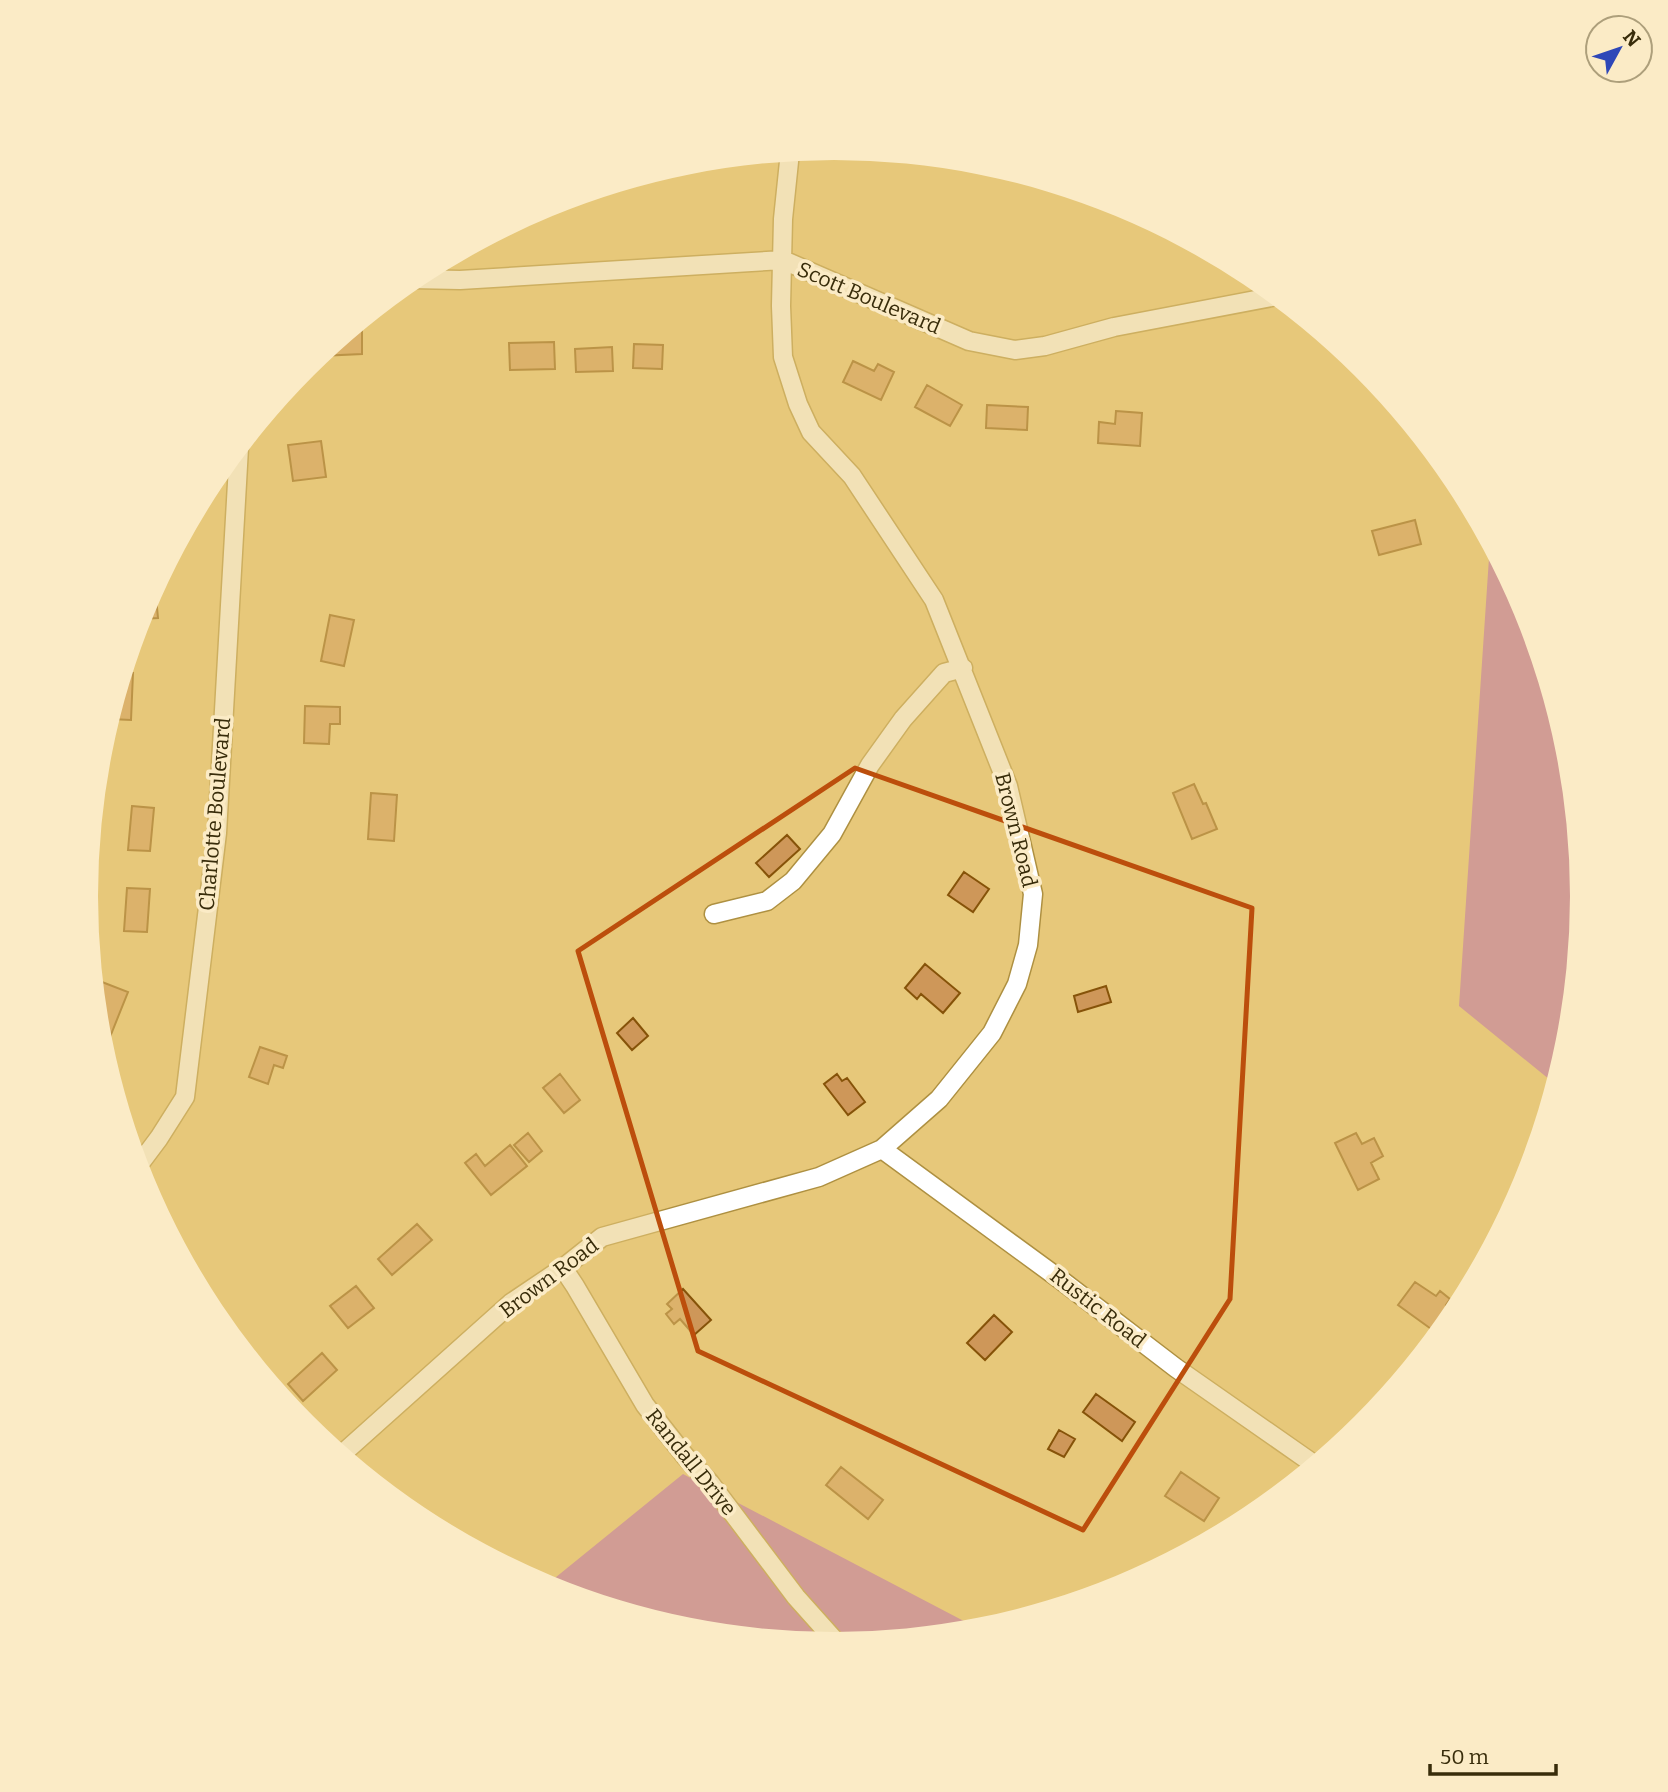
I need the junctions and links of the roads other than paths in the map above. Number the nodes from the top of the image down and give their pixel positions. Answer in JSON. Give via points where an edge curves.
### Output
{"nodes":[{"id":1,"x":789,"y":162,"type":"edge"},
{"id":2,"x":783,"y":260,"type":"junction"},
{"id":3,"x":432,"y":279,"type":"edge"},
{"id":4,"x":1263,"y":299,"type":"edge"},
{"id":5,"x":238,"y":465,"type":"edge"},
{"id":6,"x":963,"y":668,"type":"junction"},
{"id":7,"x":714,"y":914,"type":"dead end"},
{"id":8,"x":883,"y":1149,"type":"junction"},
{"id":9,"x":146,"y":1156,"type":"edge"},
{"id":10,"x":563,"y":1268,"type":"junction"},
{"id":11,"x":348,"y":1448,"type":"edge"},
{"id":12,"x":1307,"y":1459,"type":"edge"},
{"id":13,"x":827,"y":1632,"type":"edge"}],
"edges":[{"from":1,"to":2,"type":"street","name":"Brown Road"},
{"from":2,"to":3,"type":"street","name":"Scott Boulevard"},
{"from":2,"to":4,"type":"street","name":"Scott Boulevard","via":[[969,341],[1015,350]]},
{"from":2,"to":6,"type":"street","name":"Brown Road","via":[[783,357],[811,432],[852,476],[934,600]]},
{"from":5,"to":9,"type":"street","name":"Charlotte Boulevard","via":[[217,833],[185,1097]]},
{"from":6,"to":7,"type":"street","via":[[944,673],[903,719],[870,765],[832,834],[793,881],[766,901]]},
{"from":6,"to":8,"type":"street","name":"Brown Road","via":[[1008,786],[1024,854],[1033,894],[1028,945],[1017,984],[992,1033],[939,1099]]},
{"from":8,"to":10,"type":"street","name":"Brown Road","via":[[819,1177],[602,1237]]},
{"from":8,"to":12,"type":"street","name":"Rustic Road","via":[[1176,1368]]},
{"from":10,"to":11,"type":"street","name":"Brown Road","via":[[511,1303]]},
{"from":10,"to":13,"type":"street","name":"Randall Drive","via":[[645,1405]]}]}
